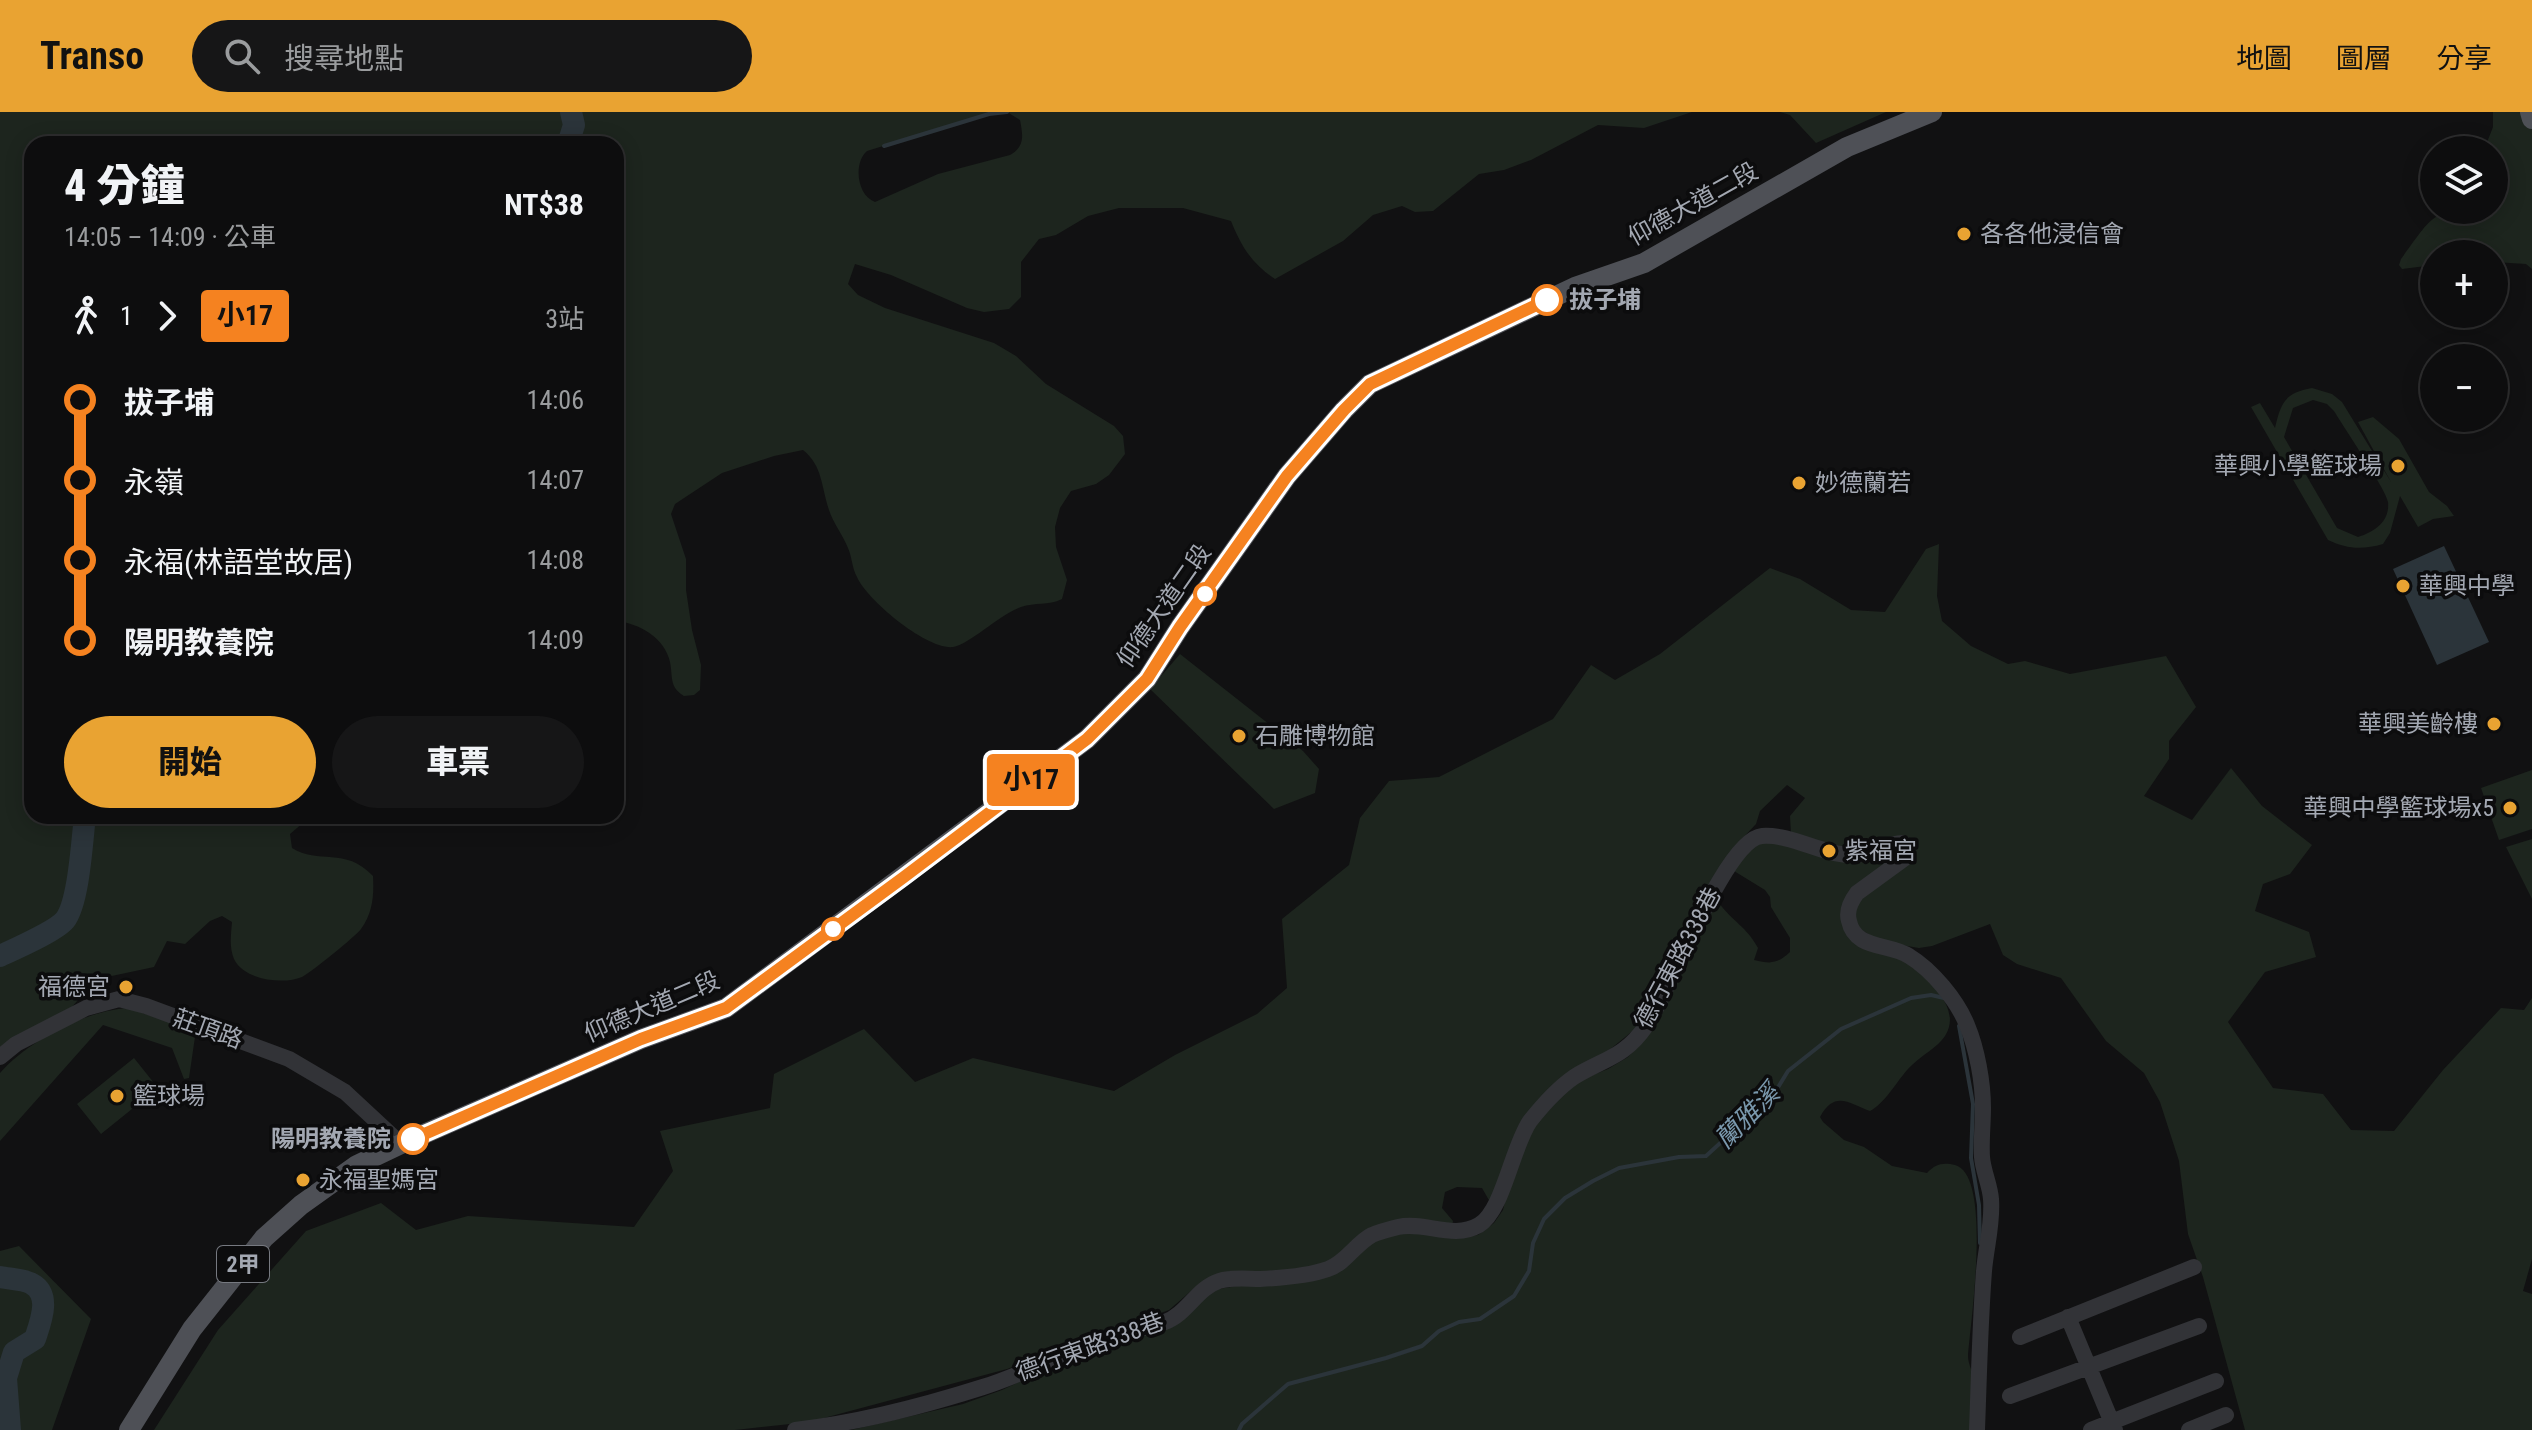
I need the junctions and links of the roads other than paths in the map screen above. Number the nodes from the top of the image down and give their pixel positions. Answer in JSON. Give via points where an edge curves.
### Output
{"nodes":[{"id":1,"x":1932,"y":112,"type":"edge"},
{"id":2,"x":2530,"y":112,"type":"edge"},
{"id":3,"x":2532,"y":119,"type":"edge"},
{"id":4,"x":0,"y":1057,"type":"edge"},
{"id":5,"x":401,"y":1144,"type":"junction"},
{"id":6,"x":2194,"y":1267,"type":"dead end"},
{"id":7,"x":2068,"y":1317,"type":"junction"},
{"id":8,"x":2199,"y":1326,"type":"dead end"},
{"id":9,"x":2020,"y":1337,"type":"dead end"},
{"id":10,"x":2089,"y":1367,"type":"junction"},
{"id":11,"x":2216,"y":1381,"type":"dead end"},
{"id":12,"x":2010,"y":1396,"type":"dead end"},
{"id":13,"x":2226,"y":1415,"type":"dead end"},
{"id":14,"x":2113,"y":1426,"type":"edge"},
{"id":15,"x":129,"y":1430,"type":"edge"},
{"id":16,"x":795,"y":1430,"type":"edge"},
{"id":17,"x":1977,"y":1430,"type":"edge"},
{"id":18,"x":2091,"y":1430,"type":"edge"},
{"id":19,"x":2189,"y":1430,"type":"edge"}],
"edges":[{"from":1,"to":5,"type":"main road","name":"仰德大道二段","number":"2甲","via":[[1847,147],[1644,263],[1575,287],[1370,384],[1287,476],[1147,679],[1087,739],[726,1008],[641,1039]]},
{"from":2,"to":3,"type":"main road"},
{"from":4,"to":5,"type":"street","name":"莊頂路","via":[[86,1008],[119,999],[289,1059],[345,1092]]},
{"from":5,"to":15,"type":"main road","name":"仰德大道二段","number":"2甲","via":[[346,1173],[264,1238],[192,1329]]},
{"from":6,"to":7,"type":"street"},
{"from":7,"to":9,"type":"street"},
{"from":7,"to":10,"type":"street"},
{"from":8,"to":10,"type":"street"},
{"from":10,"to":12,"type":"street"},
{"from":10,"to":14,"type":"street"},
{"from":11,"to":14,"type":"street"},
{"from":13,"to":19,"type":"street"},
{"from":14,"to":18,"type":"street"},
{"from":16,"to":17,"type":"street","name":"德行東路338巷","via":[[854,1421],[986,1386],[1105,1338],[1168,1321],[1221,1280],[1280,1278],[1328,1269],[1371,1236],[1402,1226],[1446,1231],[1478,1226],[1496,1206],[1513,1155],[1535,1115],[1566,1083],[1613,1059],[1645,1027],[1736,855],[1755,837],[1777,836],[1846,855],[1906,845],[1905,858],[1852,900],[1850,926],[1860,939],[1899,950],[1928,972],[1959,1006],[1974,1044],[1983,1104],[1982,1159],[1991,1198]]}]}
